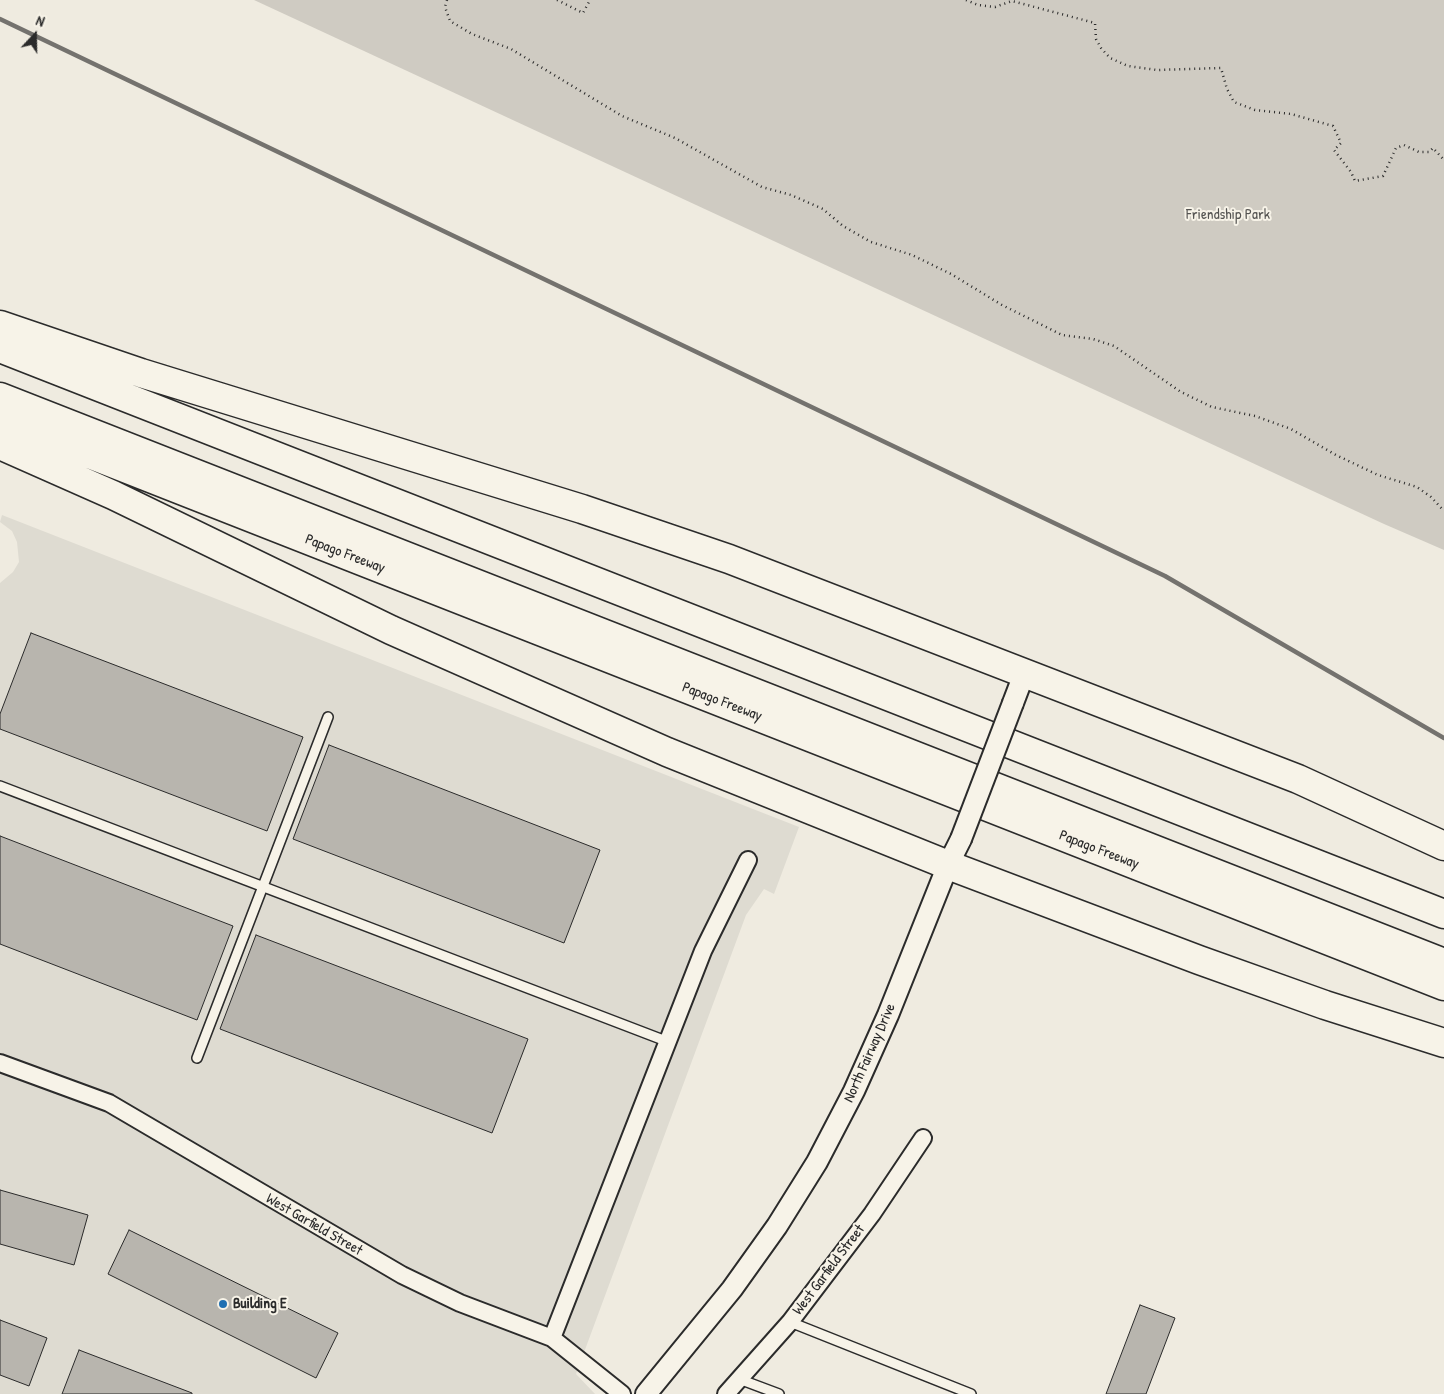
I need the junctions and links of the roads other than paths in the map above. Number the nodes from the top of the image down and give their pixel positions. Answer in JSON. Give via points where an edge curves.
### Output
{"nodes":[{"id":1,"x":0,"y":325,"type":"edge"},
{"id":2,"x":0,"y":348,"type":"edge"},
{"id":3,"x":0,"y":397,"type":"edge"},
{"id":4,"x":0,"y":419,"type":"edge"},
{"id":5,"x":0,"y":445,"type":"edge"},
{"id":6,"x":1024,"y":674,"type":"junction"},
{"id":7,"x":328,"y":717,"type":"dead end"},
{"id":8,"x":0,"y":786,"type":"edge"},
{"id":9,"x":1444,"y":846,"type":"edge"},
{"id":10,"x":748,"y":860,"type":"dead end"},
{"id":11,"x":948,"y":865,"type":"junction"},
{"id":12,"x":262,"y":886,"type":"junction"},
{"id":13,"x":1444,"y":914,"type":"edge"},
{"id":14,"x":1444,"y":963,"type":"edge"},
{"id":15,"x":1444,"y":986,"type":"edge"},
{"id":16,"x":666,"y":1040,"type":"junction"},
{"id":17,"x":1444,"y":1043,"type":"edge"},
{"id":18,"x":197,"y":1058,"type":"dead end"},
{"id":19,"x":0,"y":1063,"type":"edge"},
{"id":20,"x":922,"y":1138,"type":"dead end"},
{"id":21,"x":790,"y":1322,"type":"junction"},
{"id":22,"x":552,"y":1338,"type":"junction"},
{"id":23,"x":739,"y":1379,"type":"junction"},
{"id":24,"x":622,"y":1394,"type":"edge"},
{"id":25,"x":646,"y":1394,"type":"edge"},
{"id":26,"x":726,"y":1394,"type":"edge"},
{"id":27,"x":779,"y":1394,"type":"edge"},
{"id":28,"x":970,"y":1394,"type":"edge"}],
"edges":[{"from":1,"to":6,"type":"highway","via":[[141,373],[582,509],[729,559]]},
{"from":2,"to":13,"type":"highway"},
{"from":3,"to":14,"type":"highway"},
{"from":4,"to":15,"type":"highway","name":"Papago Freeway"},
{"from":5,"to":11,"type":"highway","via":[[113,495],[391,630],[528,692],[667,752]]},
{"from":6,"to":9,"type":"highway","via":[[1298,779]]},
{"from":6,"to":11,"type":"street","name":"North Fairway Drive","bridge":true},
{"from":7,"to":12,"type":"lane"},
{"from":8,"to":12,"type":"lane"},
{"from":10,"to":16,"type":"street","via":[[703,951]]},
{"from":11,"to":17,"type":"highway","via":[[1325,1005]]},
{"from":11,"to":25,"type":"street","name":"North Fairway Drive","via":[[888,1015],[817,1162],[732,1290]]},
{"from":12,"to":16,"type":"lane"},
{"from":12,"to":18,"type":"lane"},
{"from":16,"to":22,"type":"street"},
{"from":19,"to":22,"type":"street","name":"West Garfield Street","via":[[109,1103],[402,1275],[460,1303]]},
{"from":20,"to":21,"type":"street","name":"West Garfield Street","via":[[872,1214]]},
{"from":21,"to":23,"type":"street","name":"West Garfield Street"},
{"from":21,"to":28,"type":"lane"},
{"from":22,"to":24,"type":"street","name":"West Garfield Street"},
{"from":23,"to":26,"type":"street","name":"West Garfield Street"},
{"from":23,"to":27,"type":"lane"}]}
